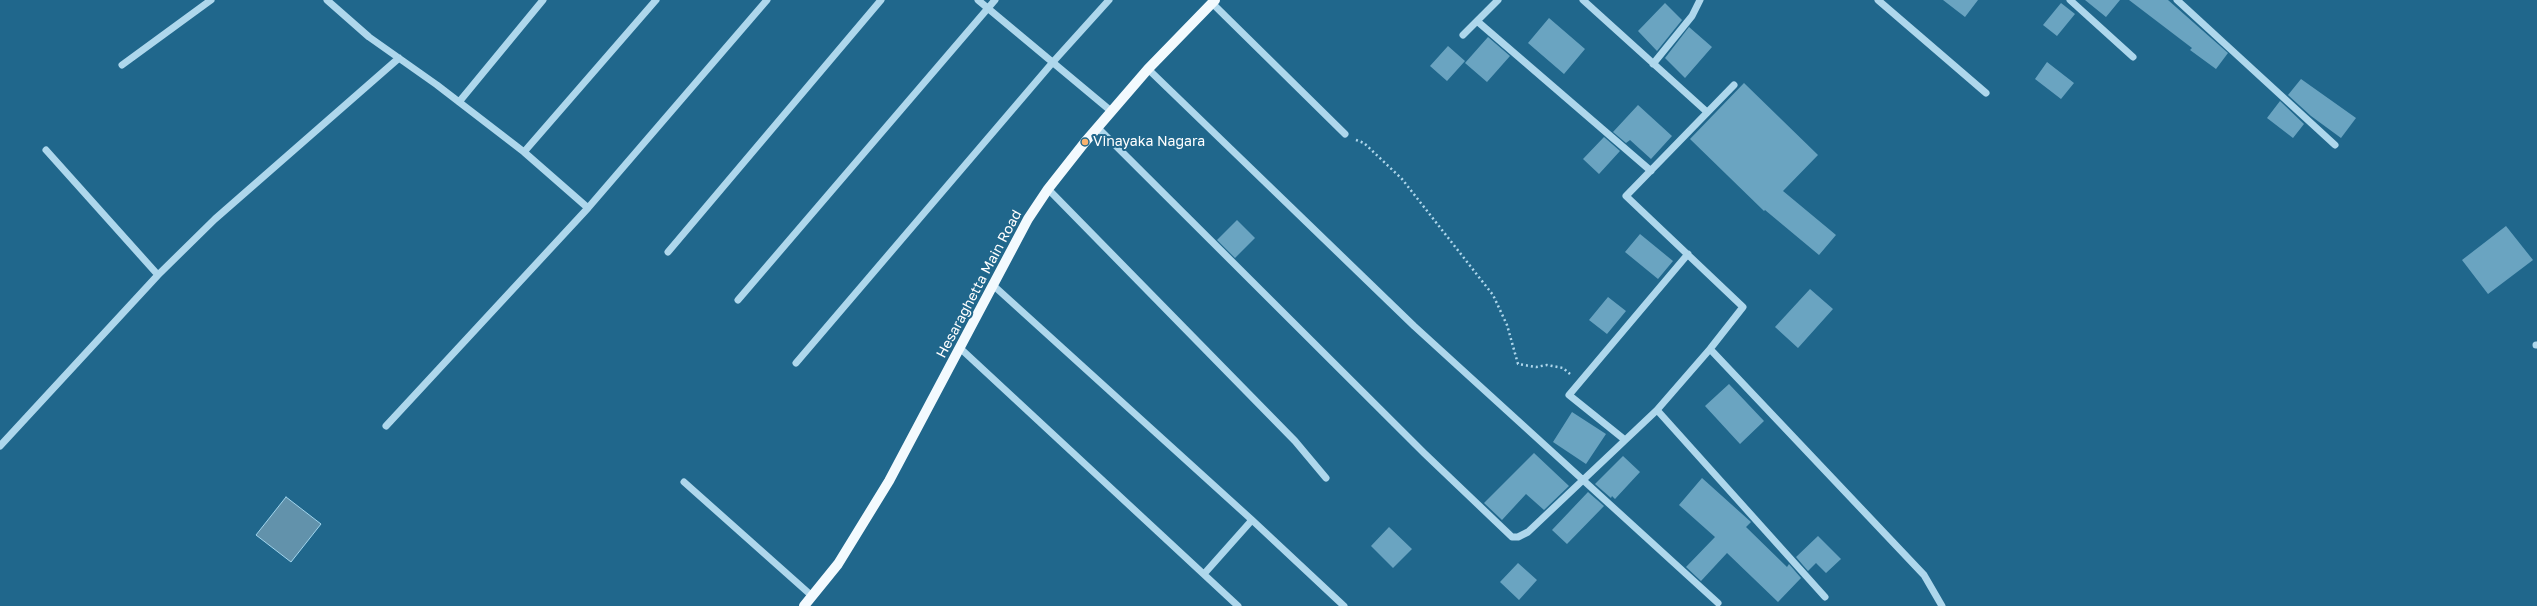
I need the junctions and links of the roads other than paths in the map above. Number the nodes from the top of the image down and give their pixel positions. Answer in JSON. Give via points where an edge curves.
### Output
{"nodes":[{"id":1,"x":211,"y":0,"type":"edge"},
{"id":2,"x":327,"y":0,"type":"edge"},
{"id":3,"x":543,"y":0,"type":"edge"},
{"id":4,"x":656,"y":0,"type":"edge"},
{"id":5,"x":767,"y":0,"type":"edge"},
{"id":6,"x":881,"y":0,"type":"edge"},
{"id":7,"x":978,"y":0,"type":"edge"},
{"id":8,"x":995,"y":0,"type":"edge"},
{"id":9,"x":1109,"y":0,"type":"edge"},
{"id":10,"x":1498,"y":0,"type":"edge"},
{"id":11,"x":1584,"y":0,"type":"edge"},
{"id":12,"x":1700,"y":0,"type":"edge"},
{"id":13,"x":1878,"y":0,"type":"edge"},
{"id":14,"x":2070,"y":0,"type":"edge"},
{"id":15,"x":2177,"y":0,"type":"edge"},
{"id":16,"x":1214,"y":1,"type":"edge"},
{"id":17,"x":988,"y":8,"type":"junction"},
{"id":18,"x":1477,"y":21,"type":"junction"},
{"id":19,"x":1463,"y":35,"type":"dead end"},
{"id":20,"x":2133,"y":57,"type":"dead end"},
{"id":21,"x":399,"y":58,"type":"junction"},
{"id":22,"x":1053,"y":62,"type":"junction"},
{"id":23,"x":1653,"y":64,"type":"junction"},
{"id":24,"x":122,"y":65,"type":"dead end"},
{"id":25,"x":1148,"y":69,"type":"junction"},
{"id":26,"x":1734,"y":85,"type":"dead end"},
{"id":27,"x":1986,"y":93,"type":"dead end"},
{"id":28,"x":459,"y":102,"type":"junction"},
{"id":29,"x":1111,"y":111,"type":"junction"},
{"id":30,"x":1707,"y":112,"type":"junction"},
{"id":31,"x":1097,"y":128,"type":"junction"},
{"id":32,"x":1345,"y":134,"type":"road end"},
{"id":33,"x":2335,"y":145,"type":"dead end"},
{"id":34,"x":46,"y":150,"type":"dead end"},
{"id":35,"x":524,"y":152,"type":"junction"},
{"id":36,"x":1650,"y":171,"type":"junction"},
{"id":37,"x":1048,"y":190,"type":"junction"},
{"id":38,"x":588,"y":208,"type":"junction"},
{"id":39,"x":668,"y":252,"type":"dead end"},
{"id":40,"x":1688,"y":254,"type":"junction"},
{"id":41,"x":158,"y":275,"type":"junction"},
{"id":42,"x":994,"y":286,"type":"junction"},
{"id":43,"x":738,"y":300,"type":"dead end"},
{"id":44,"x":961,"y":349,"type":"junction"},
{"id":45,"x":1710,"y":349,"type":"junction"},
{"id":46,"x":796,"y":363,"type":"dead end"},
{"id":47,"x":1657,"y":410,"type":"junction"},
{"id":48,"x":386,"y":426,"type":"dead end"},
{"id":49,"x":1625,"y":440,"type":"junction"},
{"id":50,"x":0,"y":446,"type":"edge"},
{"id":51,"x":1326,"y":478,"type":"dead end"},
{"id":52,"x":1584,"y":479,"type":"junction"},
{"id":53,"x":684,"y":482,"type":"dead end"},
{"id":54,"x":1252,"y":520,"type":"junction"},
{"id":55,"x":1204,"y":574,"type":"junction"},
{"id":56,"x":812,"y":596,"type":"junction"},
{"id":57,"x":1825,"y":597,"type":"dead end"},
{"id":58,"x":1718,"y":603,"type":"dead end"},
{"id":59,"x":804,"y":606,"type":"edge"},
{"id":60,"x":1238,"y":606,"type":"edge"},
{"id":61,"x":1344,"y":606,"type":"edge"},
{"id":62,"x":1942,"y":606,"type":"edge"}],
"edges":[{"from":1,"to":24,"type":"street"},
{"from":2,"to":21,"type":"street"},
{"from":3,"to":28,"type":"street"},
{"from":4,"to":35,"type":"street"},
{"from":5,"to":38,"type":"street"},
{"from":6,"to":39,"type":"street"},
{"from":7,"to":17,"type":"street"},
{"from":8,"to":17,"type":"street"},
{"from":9,"to":22,"type":"street"},
{"from":10,"to":18,"type":"street"},
{"from":11,"to":23,"type":"street"},
{"from":12,"to":23,"type":"street","via":[[1692,16]]},
{"from":13,"to":27,"type":"street"},
{"from":14,"to":20,"type":"street"},
{"from":15,"to":33,"type":"street"},
{"from":16,"to":25,"type":"main road","name":"Hesaraghetta Main Road"},
{"from":16,"to":32,"type":"street"},
{"from":17,"to":22,"type":"street"},
{"from":17,"to":43,"type":"street"},
{"from":18,"to":19,"type":"street"},
{"from":18,"to":36,"type":"street"},
{"from":21,"to":28,"type":"street"},
{"from":21,"to":41,"type":"street","via":[[215,219]]},
{"from":22,"to":29,"type":"street"},
{"from":22,"to":46,"type":"street"},
{"from":23,"to":30,"type":"street"},
{"from":25,"to":29,"type":"main road","name":"Hesaraghetta Main Road"},
{"from":25,"to":52,"type":"street","via":[[1414,326]]},
{"from":26,"to":30,"type":"street"},
{"from":28,"to":35,"type":"street"},
{"from":29,"to":31,"type":"main road","name":"Hesaraghetta Main Road"},
{"from":30,"to":36,"type":"street"},
{"from":31,"to":37,"type":"main road","name":"Hesaraghetta Main Road"},
{"from":31,"to":52,"type":"street","via":[[1512,537],[1528,532]]},
{"from":34,"to":41,"type":"street"},
{"from":35,"to":38,"type":"street"},
{"from":36,"to":40,"type":"street","via":[[1626,196]]},
{"from":37,"to":42,"type":"main road","name":"Hesaraghetta Main Road","via":[[1028,219]]},
{"from":37,"to":51,"type":"street","via":[[1295,441]]},
{"from":38,"to":48,"type":"street"},
{"from":40,"to":45,"type":"street","via":[[1743,306]]},
{"from":40,"to":49,"type":"street","via":[[1569,395]]},
{"from":41,"to":50,"type":"street"},
{"from":42,"to":44,"type":"main road","name":"Hesaraghetta Main Road"},
{"from":42,"to":54,"type":"street"},
{"from":44,"to":55,"type":"street"},
{"from":44,"to":56,"type":"main road","name":"Hesaraghetta Main Road","via":[[889,481],[838,564]]},
{"from":45,"to":47,"type":"street"},
{"from":45,"to":62,"type":"street","via":[[1924,575]]},
{"from":47,"to":49,"type":"street"},
{"from":47,"to":57,"type":"street"},
{"from":49,"to":52,"type":"street"},
{"from":52,"to":58,"type":"street"},
{"from":53,"to":56,"type":"street"},
{"from":54,"to":55,"type":"street"},
{"from":54,"to":61,"type":"street"},
{"from":55,"to":60,"type":"street"},
{"from":56,"to":59,"type":"main road","name":"Hesaraghetta Main Road"}]}
